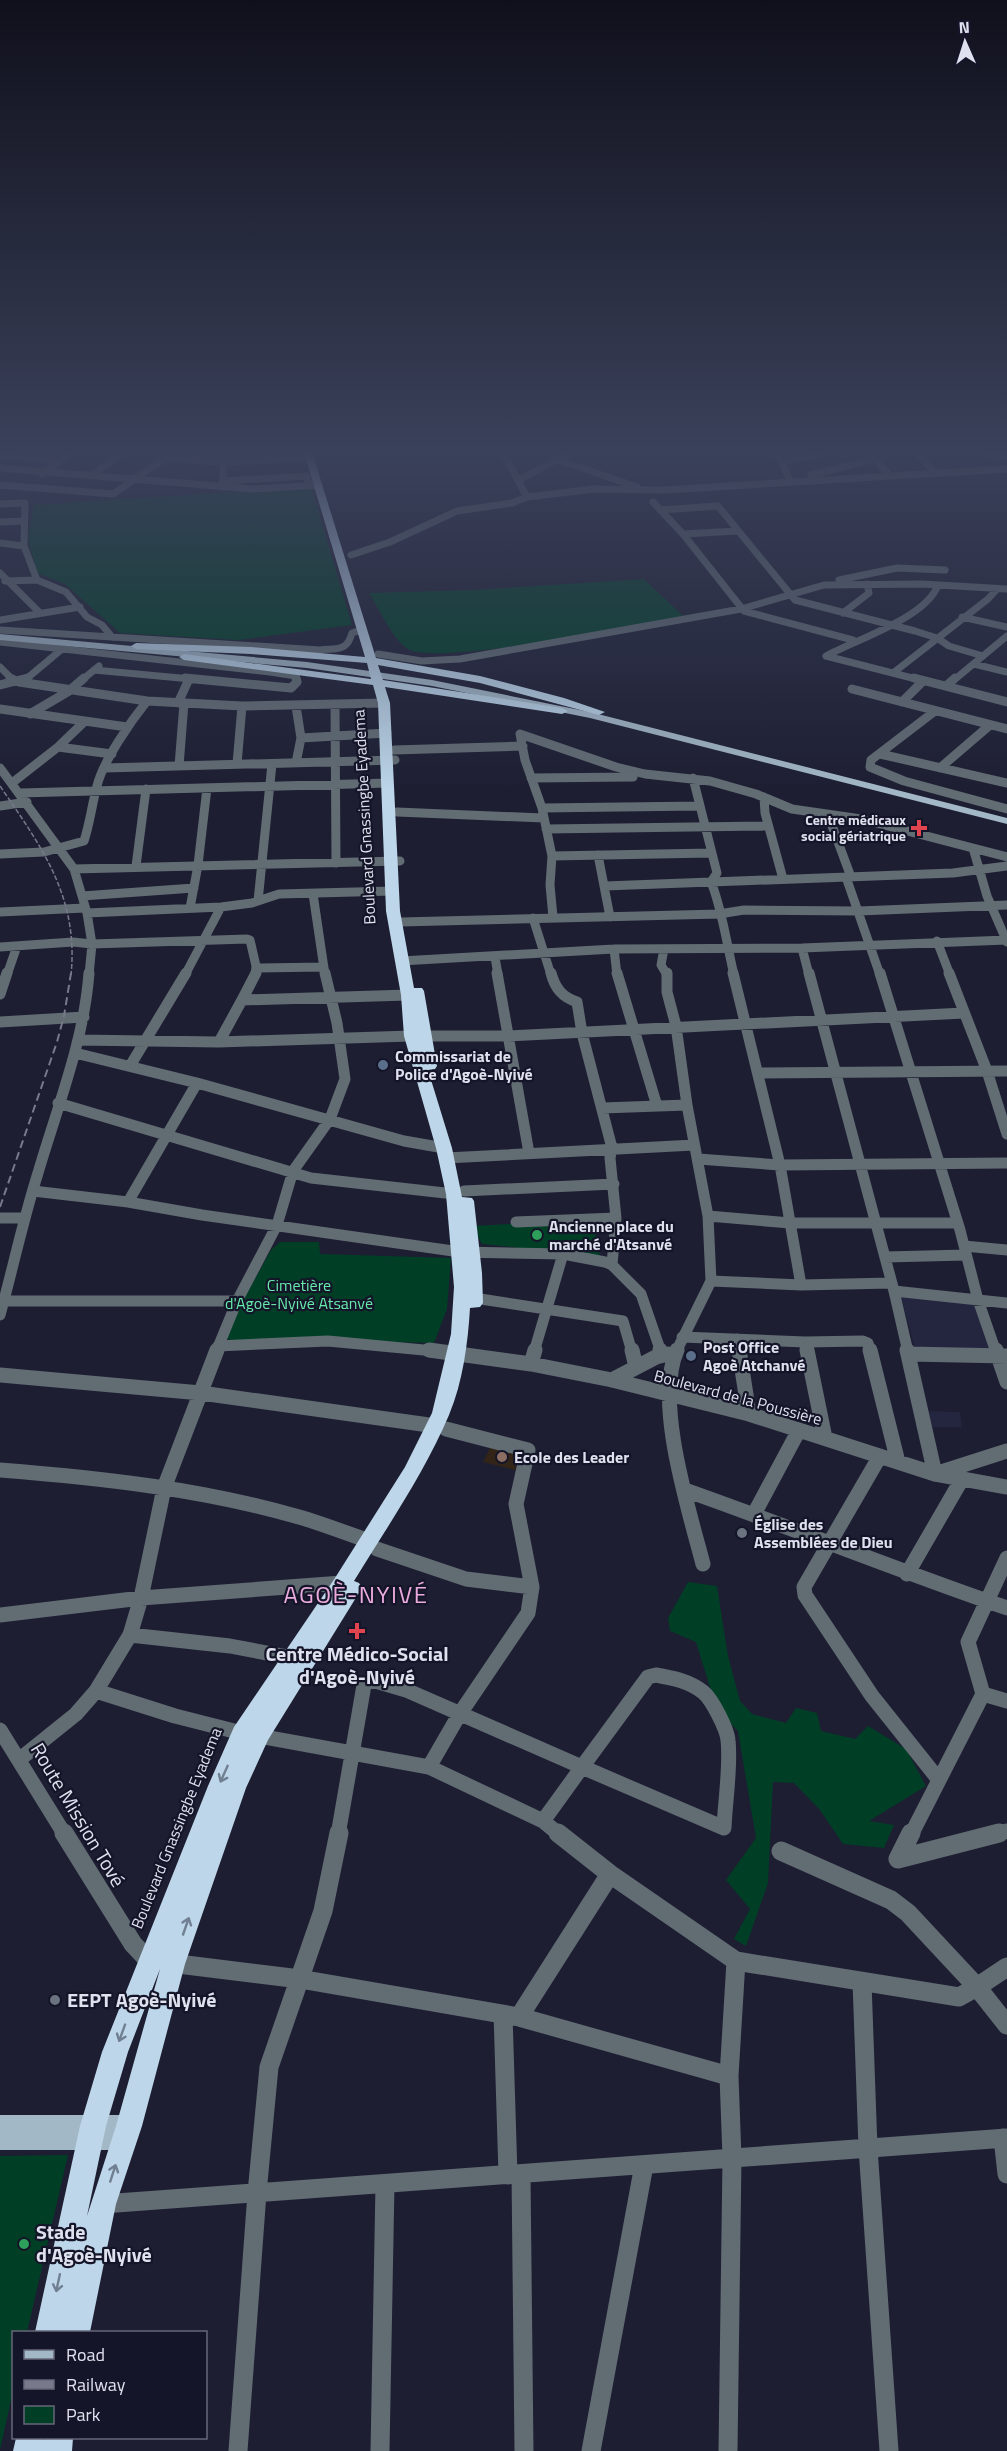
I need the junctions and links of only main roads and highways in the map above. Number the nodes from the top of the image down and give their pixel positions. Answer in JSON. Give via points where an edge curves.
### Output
{"nodes":[{"id":1,"x":341,"y":563,"type":"edge"},
{"id":2,"x":368,"y":611,"type":"dead end"},
{"id":3,"x":1,"y":636,"type":"edge"},
{"id":4,"x":371,"y":642,"type":"junction"},
{"id":5,"x":139,"y":648,"type":"junction"},
{"id":6,"x":375,"y":658,"type":"junction"},
{"id":7,"x":343,"y":665,"type":"junction"},
{"id":8,"x":413,"y":682,"type":"junction"},
{"id":9,"x":386,"y":691,"type":"junction"},
{"id":10,"x":594,"y":714,"type":"junction"},
{"id":11,"x":391,"y":751,"type":"junction"},
{"id":12,"x":1007,"y":818,"type":"edge"},
{"id":13,"x":396,"y":861,"type":"junction"},
{"id":14,"x":406,"y":960,"type":"junction"},
{"id":15,"x":418,"y":1036,"type":"junction"},
{"id":16,"x":466,"y":1252,"type":"junction"},
{"id":17,"x":462,"y":1353,"type":"junction"},
{"id":18,"x":373,"y":1545,"type":"junction"},
{"id":19,"x":250,"y":1735,"type":"junction"},
{"id":20,"x":0,"y":2126,"type":"edge"},
{"id":21,"x":91,"y":2132,"type":"junction"},
{"id":22,"x":127,"y":2133,"type":"junction"},
{"id":23,"x":0,"y":2139,"type":"edge"},
{"id":24,"x":49,"y":2331,"type":"edge"},
{"id":25,"x":76,"y":2331,"type":"edge"}],
"edges":[{"from":1,"to":4,"type":"highway","via":[[362,630]]},
{"from":2,"to":4,"type":"highway"},
{"from":3,"to":5,"type":"main road"},
{"from":3,"to":5,"type":"main road"},
{"from":4,"to":6,"type":"highway","name":"Boulevard Gnassingbe Eyadema"},
{"from":5,"to":7,"type":"highway","via":[[287,652]]},
{"from":5,"to":9,"type":"highway"},
{"from":6,"to":7,"type":"highway"},
{"from":6,"to":9,"type":"highway","name":"Boulevard Gnassingbe Eyadema"},
{"from":6,"to":10,"type":"highway","via":[[470,678]]},
{"from":7,"to":8,"type":"main road"},
{"from":8,"to":9,"type":"highway"},
{"from":8,"to":10,"type":"highway"},
{"from":9,"to":11,"type":"highway","name":"Boulevard Gnassingbe Eyadema"},
{"from":10,"to":12,"type":"main road"},
{"from":11,"to":13,"type":"highway","name":"Boulevard Gnassingbe Eyadema","via":[[397,812]]},
{"from":11,"to":13,"type":"highway","name":"Boulevard Gnassingbe Eyadema","via":[[388,783]]},
{"from":13,"to":14,"type":"highway","name":"Boulevard Gnassingbe Eyadema"},
{"from":13,"to":14,"type":"highway","name":"Boulevard Gnassingbe Eyadema","via":[[393,911]]},
{"from":14,"to":15,"type":"highway","name":"Boulevard Gnassingbe Eyadema"},
{"from":14,"to":15,"type":"highway","name":"Boulevard Gnassingbe Eyadema","via":[[408,995]]},
{"from":15,"to":16,"type":"highway","name":"Boulevard Gnassingbe Eyadema","via":[[459,1192]]},
{"from":16,"to":17,"type":"highway","name":"Boulevard Gnassingbe Eyadema"},
{"from":16,"to":17,"type":"highway","name":"Boulevard Gnassingbe Eyadema","via":[[474,1298]]},
{"from":17,"to":18,"type":"highway","name":"Boulevard Gnassingbe Eyadema","via":[[449,1386],[441,1427]]},
{"from":18,"to":19,"type":"highway","name":"Boulevard Gnassingbe Eyadema"},
{"from":18,"to":19,"type":"highway","name":"Boulevard Gnassingbe Eyadema","via":[[342,1583],[293,1658]]},
{"from":19,"to":21,"type":"highway","name":"Boulevard Gnassingbe Eyadema","one_way":true,"via":[[149,1961]]},
{"from":22,"to":19,"type":"highway","name":"Boulevard Gnassingbe Eyadema","one_way":true,"via":[[173,1964]]},
{"from":20,"to":21,"type":"main road"},
{"from":21,"to":22,"type":"main road"},
{"from":21,"to":23,"type":"main road"},
{"from":21,"to":24,"type":"highway","name":"Boulevard Gnassingbe Eyadema","one_way":true},
{"from":25,"to":22,"type":"highway","name":"Boulevard Gnassingbe Eyadema","one_way":true,"via":[[103,2204]]}]}
